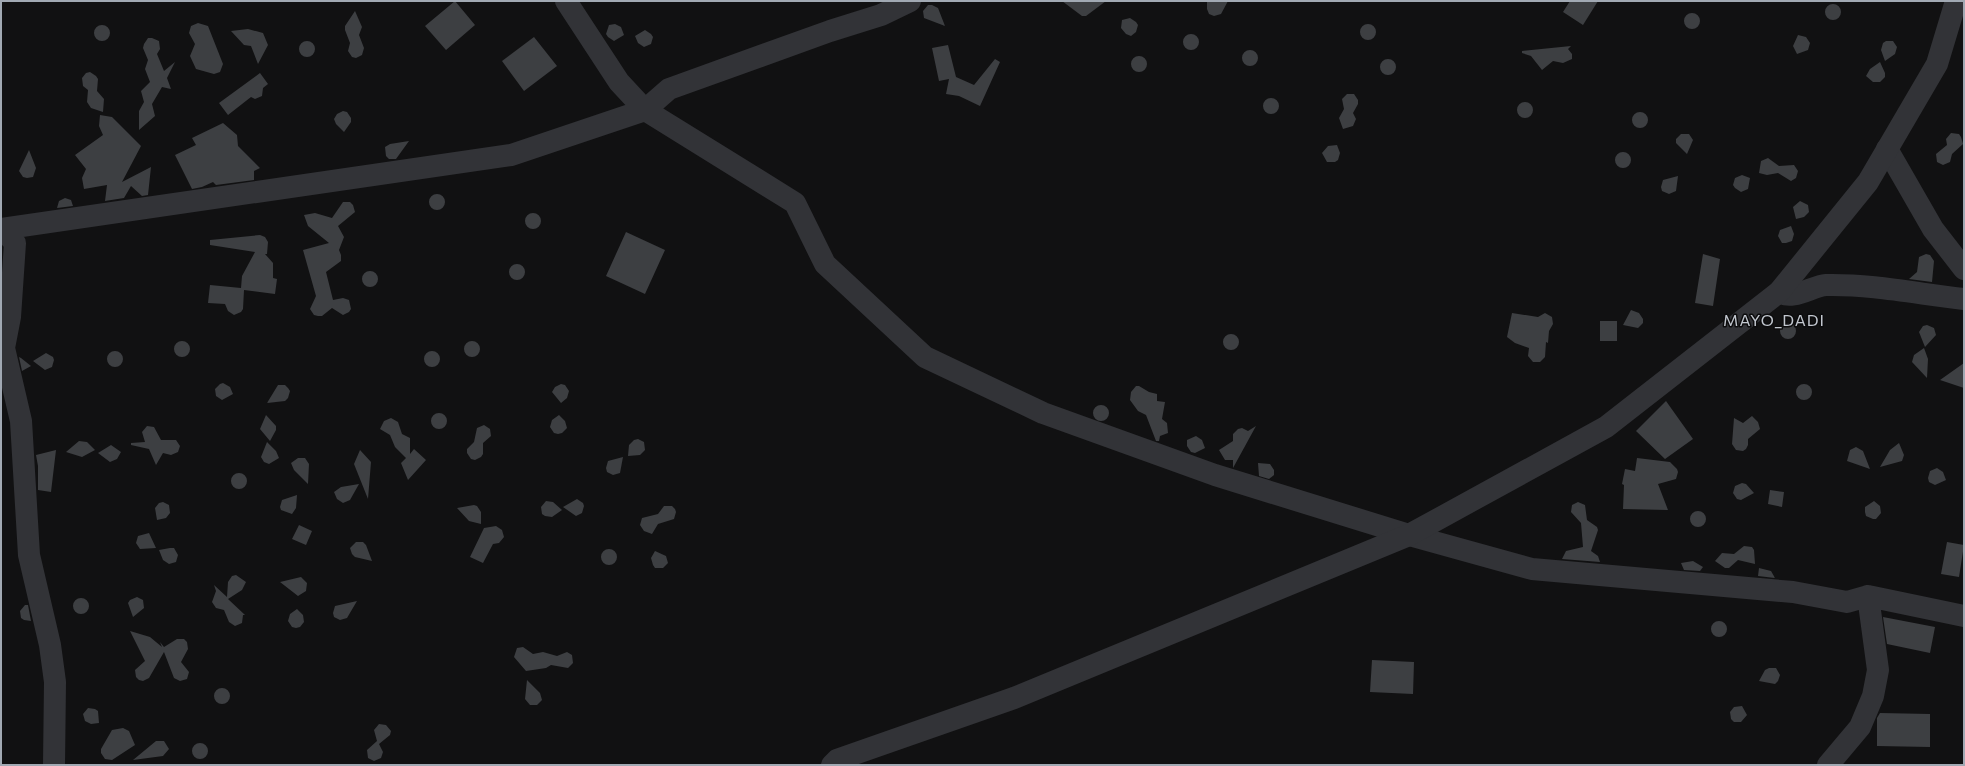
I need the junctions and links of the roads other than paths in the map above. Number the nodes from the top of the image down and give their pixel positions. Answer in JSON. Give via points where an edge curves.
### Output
{"nodes":[{"id":1,"x":566,"y":1,"type":"edge"},
{"id":2,"x":910,"y":1,"type":"edge"},
{"id":3,"x":1956,"y":1,"type":"edge"},
{"id":4,"x":645,"y":110,"type":"junction"},
{"id":5,"x":1887,"y":149,"type":"junction"},
{"id":6,"x":2,"y":229,"type":"edge"},
{"id":7,"x":1964,"y":269,"type":"edge"},
{"id":8,"x":1779,"y":292,"type":"junction"},
{"id":9,"x":1964,"y":299,"type":"edge"},
{"id":10,"x":1409,"y":535,"type":"junction"},
{"id":11,"x":1868,"y":596,"type":"junction"},
{"id":12,"x":1964,"y":616,"type":"edge"},
{"id":13,"x":54,"y":765,"type":"edge"},
{"id":14,"x":832,"y":765,"type":"edge"},
{"id":15,"x":1828,"y":765,"type":"edge"}],
"edges":[{"from":1,"to":4,"type":"street","via":[[619,82]]},
{"from":2,"to":4,"type":"street","via":[[881,15],[669,89]]},
{"from":3,"to":5,"type":"street","via":[[1937,64]]},
{"from":4,"to":6,"type":"street","via":[[511,155]]},
{"from":4,"to":10,"type":"street","via":[[795,203],[825,264],[925,357],[1043,413],[1215,475]]},
{"from":5,"to":7,"type":"street","via":[[1933,229]]},
{"from":5,"to":8,"type":"street","via":[[1868,182]]},
{"from":6,"to":13,"type":"street","via":[[15,243],[10,316],[4,348],[21,421],[29,555],[50,645],[55,682]]},
{"from":8,"to":9,"type":"street","via":[[1784,295],[1819,285],[1849,285]]},
{"from":8,"to":10,"type":"street","via":[[1606,427]]},
{"from":10,"to":11,"type":"street","via":[[1532,569],[1793,592],[1847,602]]},
{"from":10,"to":14,"type":"street","via":[[1014,698],[837,760]]},
{"from":11,"to":12,"type":"street"},
{"from":11,"to":15,"type":"street","via":[[1878,670],[1874,696],[1860,727]]}]}
